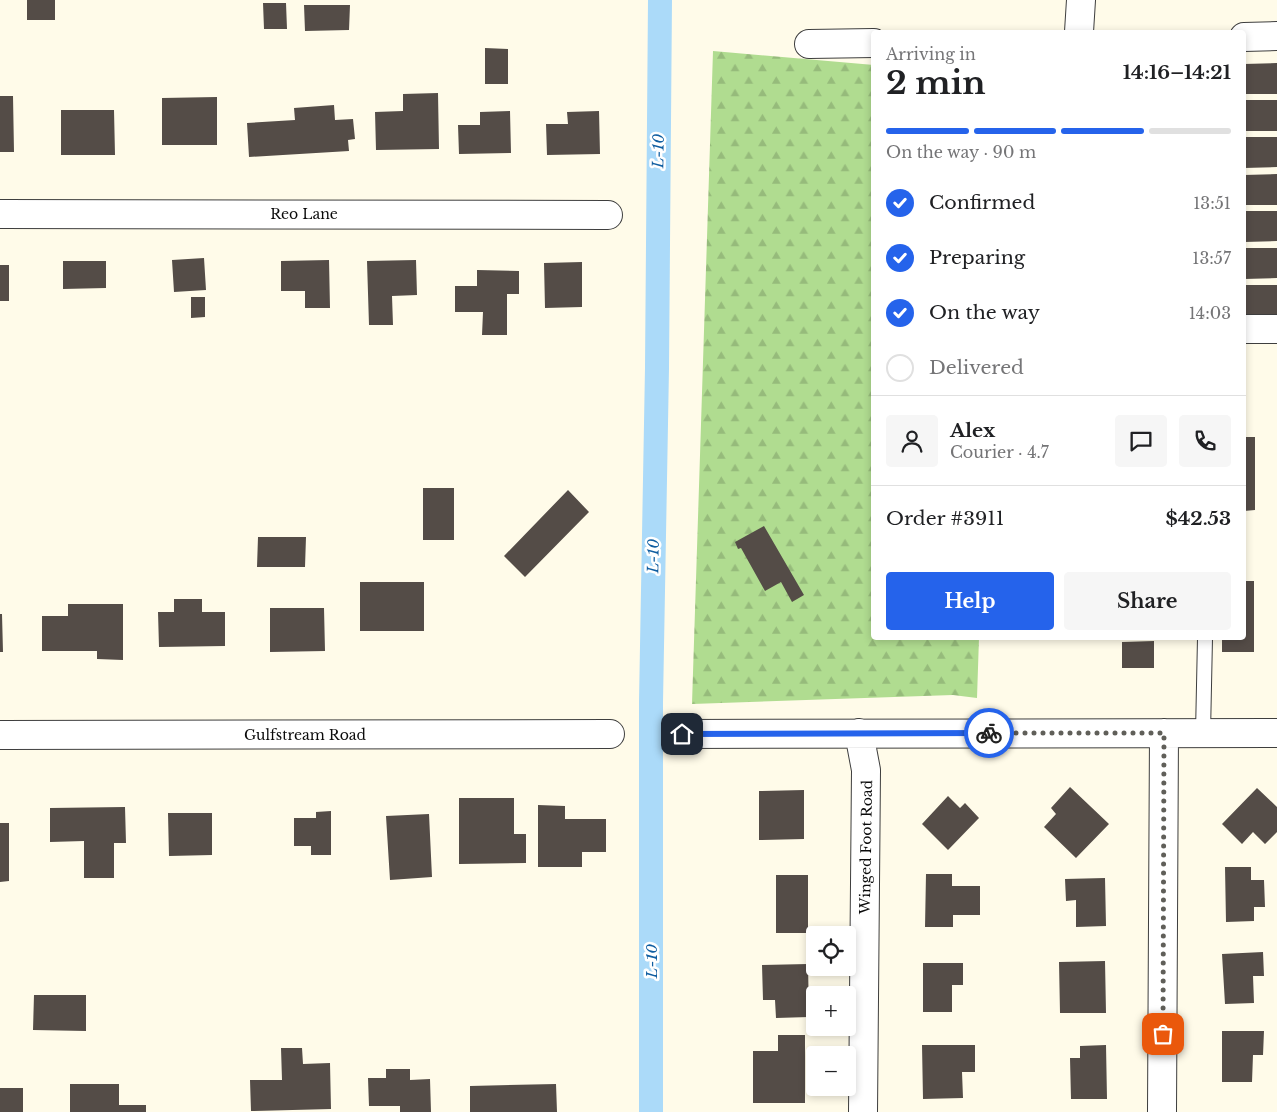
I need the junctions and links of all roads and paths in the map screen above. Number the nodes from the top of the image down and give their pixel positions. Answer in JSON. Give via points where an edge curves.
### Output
{"nodes":[{"id":1,"x":1081,"y":0,"type":"edge"},
{"id":2,"x":1079,"y":30,"type":"edge"},
{"id":3,"x":1277,"y":36,"type":"edge"},
{"id":4,"x":1246,"y":37,"type":"edge"},
{"id":5,"x":808,"y":44,"type":"dead end"},
{"id":6,"x":871,"y":44,"type":"edge"},
{"id":7,"x":0,"y":214,"type":"edge"},
{"id":8,"x":608,"y":215,"type":"dead end"},
{"id":9,"x":1246,"y":329,"type":"edge"},
{"id":10,"x":1277,"y":329,"type":"edge"},
{"id":11,"x":1205,"y":640,"type":"edge"},
{"id":12,"x":859,"y":733,"type":"junction"},
{"id":13,"x":1164,"y":733,"type":"junction"},
{"id":14,"x":1204,"y":733,"type":"junction"},
{"id":15,"x":610,"y":734,"type":"dead end"},
{"id":16,"x":682,"y":734,"type":"dead end"},
{"id":17,"x":1277,"y":734,"type":"edge"},
{"id":18,"x":0,"y":736,"type":"edge"},
{"id":19,"x":863,"y":1112,"type":"edge"},
{"id":20,"x":1162,"y":1112,"type":"edge"}],
"edges":[{"from":1,"to":2,"type":"street"},
{"from":3,"to":4,"type":"street"},
{"from":5,"to":6,"type":"street"},
{"from":7,"to":8,"type":"street","name":"Reo Lane"},
{"from":9,"to":10,"type":"street"},
{"from":11,"to":14,"type":"lane"},
{"from":12,"to":13,"type":"street"},
{"from":12,"to":16,"type":"street"},
{"from":12,"to":19,"type":"street","name":"Winged Foot Road","via":[[866,770]]},
{"from":13,"to":14,"type":"street"},
{"from":13,"to":20,"type":"street"},
{"from":14,"to":17,"type":"street"},
{"from":15,"to":18,"type":"street","name":"Gulfstream Road"}]}
